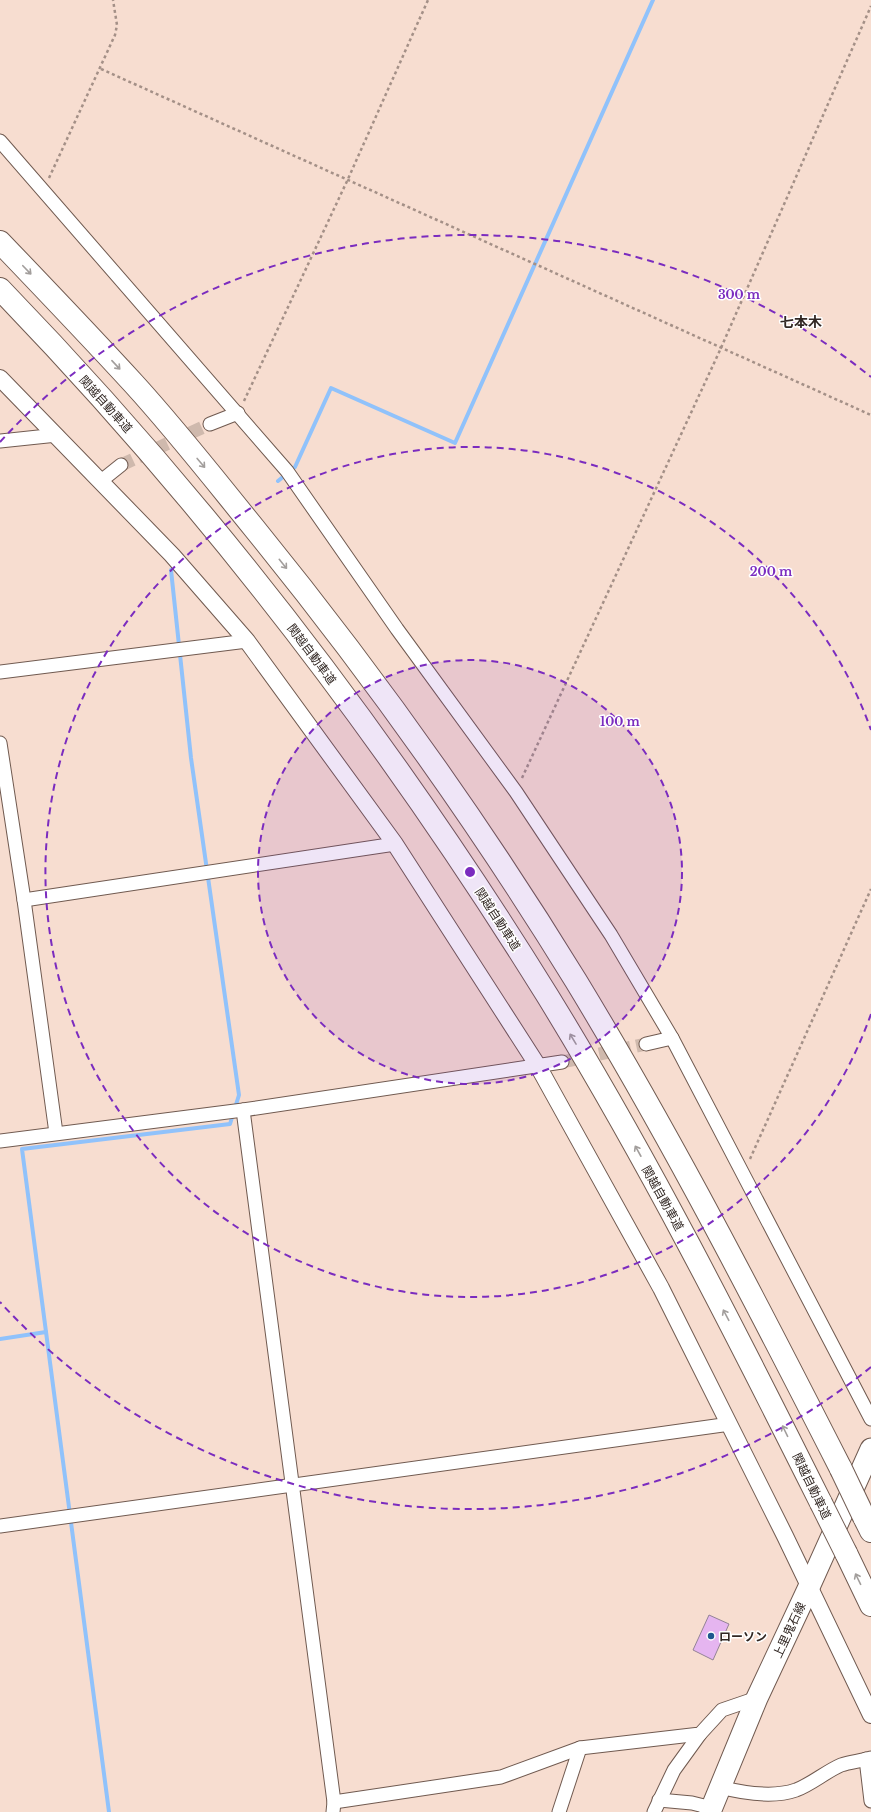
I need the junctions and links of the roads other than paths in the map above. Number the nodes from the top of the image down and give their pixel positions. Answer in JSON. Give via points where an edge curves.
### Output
{"nodes":[{"id":1,"x":0,"y":141,"type":"edge"},
{"id":2,"x":0,"y":242,"type":"edge"},
{"id":3,"x":0,"y":288,"type":"edge"},
{"id":4,"x":0,"y":378,"type":"edge"},
{"id":5,"x":238,"y":414,"type":"junction"},
{"id":6,"x":210,"y":424,"type":"tunnel mouth"},
{"id":7,"x":57,"y":436,"type":"junction"},
{"id":8,"x":0,"y":441,"type":"edge"},
{"id":9,"x":121,"y":465,"type":"tunnel mouth"},
{"id":10,"x":100,"y":481,"type":"junction"},
{"id":11,"x":247,"y":641,"type":"junction"},
{"id":12,"x":0,"y":672,"type":"edge"},
{"id":13,"x":0,"y":743,"type":"edge"},
{"id":14,"x":395,"y":844,"type":"junction"},
{"id":15,"x":24,"y":900,"type":"junction"},
{"id":16,"x":672,"y":1038,"type":"junction"},
{"id":17,"x":646,"y":1044,"type":"tunnel mouth"},
{"id":18,"x":562,"y":1062,"type":"tunnel mouth"},
{"id":19,"x":538,"y":1066,"type":"junction"},
{"id":20,"x":243,"y":1110,"type":"junction"},
{"id":21,"x":56,"y":1134,"type":"junction"},
{"id":22,"x":0,"y":1141,"type":"edge"},
{"id":23,"x":871,"y":1419,"type":"edge"},
{"id":24,"x":730,"y":1424,"type":"junction"},
{"id":25,"x":871,"y":1449,"type":"edge"},
{"id":26,"x":291,"y":1486,"type":"junction"},
{"id":27,"x":868,"y":1524,"type":"edge"},
{"id":28,"x":0,"y":1526,"type":"edge"},
{"id":29,"x":809,"y":1587,"type":"junction"},
{"id":30,"x":871,"y":1605,"type":"edge"},
{"id":31,"x":756,"y":1698,"type":"junction"},
{"id":32,"x":871,"y":1715,"type":"edge"},
{"id":33,"x":700,"y":1734,"type":"junction"},
{"id":34,"x":580,"y":1748,"type":"junction"},
{"id":35,"x":868,"y":1759,"type":"edge"},
{"id":36,"x":720,"y":1787,"type":"junction"},
{"id":37,"x":871,"y":1801,"type":"edge"},
{"id":38,"x":657,"y":1806,"type":"edge"},
{"id":39,"x":334,"y":1807,"type":"edge"},
{"id":40,"x":711,"y":1810,"type":"edge"},
{"id":41,"x":559,"y":1812,"type":"edge"}],
"edges":[{"from":1,"to":5,"type":"street"},
{"from":2,"to":27,"type":"highway","one_way":true,"bridge":true,"via":[[136,386],[211,476],[349,648],[426,754],[502,866],[575,980],[643,1094],[722,1238]]},
{"from":30,"to":3,"type":"highway","name":"関越自動車道","one_way":true,"bridge":true,"via":[[693,1252],[616,1112],[547,996],[471,877],[357,715],[258,584],[183,491]]},
{"from":4,"to":7,"type":"street"},
{"from":5,"to":6,"type":"street"},
{"from":5,"to":16,"type":"street","via":[[287,471],[516,792],[611,935]]},
{"from":7,"to":8,"type":"street"},
{"from":7,"to":10,"type":"street"},
{"from":9,"to":10,"type":"street"},
{"from":10,"to":11,"type":"street","via":[[172,555]]},
{"from":11,"to":12,"type":"street"},
{"from":11,"to":14,"type":"street"},
{"from":13,"to":15,"type":"street"},
{"from":14,"to":15,"type":"street"},
{"from":14,"to":19,"type":"street"},
{"from":15,"to":21,"type":"street"},
{"from":16,"to":17,"type":"street"},
{"from":16,"to":23,"type":"street"},
{"from":18,"to":19,"type":"street"},
{"from":19,"to":20,"type":"street"},
{"from":19,"to":24,"type":"street","via":[[661,1288]]},
{"from":20,"to":21,"type":"street"},
{"from":20,"to":26,"type":"street"},
{"from":21,"to":22,"type":"street"},
{"from":24,"to":26,"type":"street"},
{"from":24,"to":29,"type":"street"},
{"from":25,"to":29,"type":"main road","name":"上里鬼石線"},
{"from":26,"to":28,"type":"street"},
{"from":26,"to":39,"type":"street"},
{"from":29,"to":31,"type":"main road","name":"上里鬼石線"},
{"from":29,"to":32,"type":"street"},
{"from":31,"to":33,"type":"street","via":[[722,1710]]},
{"from":31,"to":36,"type":"main road","name":"上里鬼石線"},
{"from":33,"to":34,"type":"street"},
{"from":33,"to":38,"type":"street","via":[[674,1770]]},
{"from":34,"to":39,"type":"street","via":[[501,1777]]},
{"from":34,"to":41,"type":"street"},
{"from":35,"to":36,"type":"street","via":[[842,1765],[795,1790],[759,1793],[738,1792]]},
{"from":35,"to":37,"type":"street"},
{"from":36,"to":40,"type":"main road","name":"上里鬼石線"},
{"from":38,"to":40,"type":"street","via":[[692,1803]]}]}
